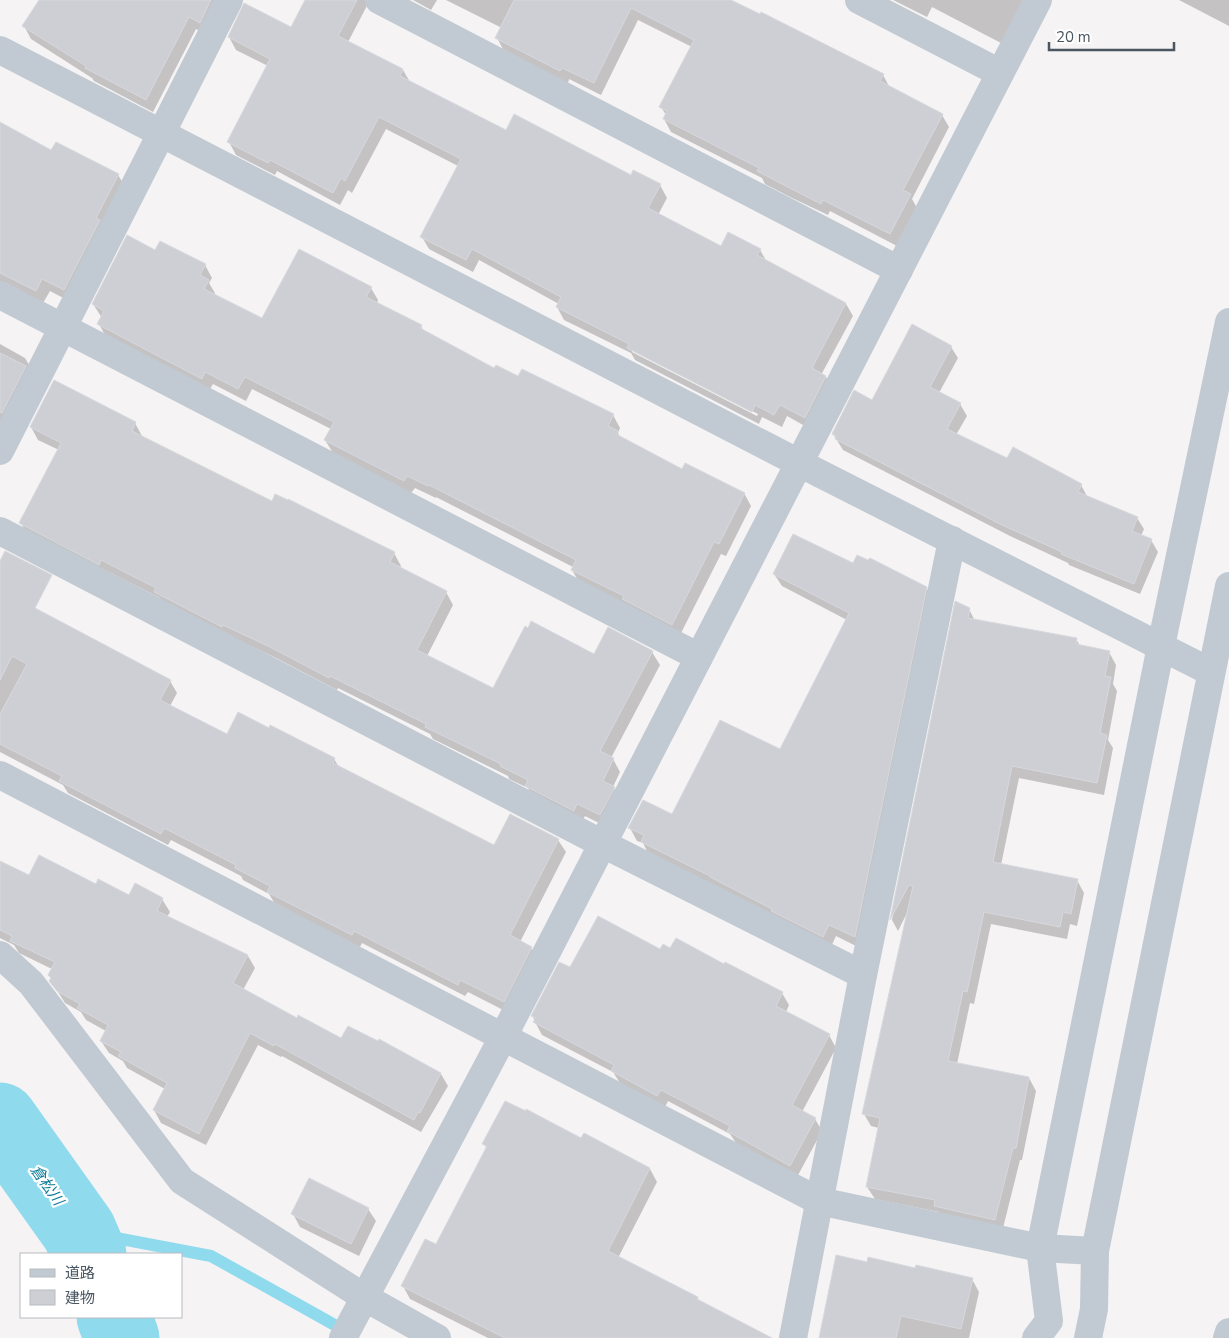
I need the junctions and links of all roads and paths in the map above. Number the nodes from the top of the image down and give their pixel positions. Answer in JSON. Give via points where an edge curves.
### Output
{"nodes":[{"id":1,"x":230,"y":0,"type":"edge"},
{"id":2,"x":379,"y":0,"type":"edge"},
{"id":3,"x":858,"y":0,"type":"edge"},
{"id":4,"x":1038,"y":0,"type":"edge"},
{"id":5,"x":0,"y":50,"type":"edge"},
{"id":6,"x":1000,"y":73,"type":"junction"},
{"id":7,"x":161,"y":134,"type":"junction"},
{"id":8,"x":899,"y":270,"type":"junction"},
{"id":9,"x":0,"y":295,"type":"edge"},
{"id":10,"x":1229,"y":322,"type":"edge"},
{"id":11,"x":63,"y":327,"type":"junction"},
{"id":12,"x":0,"y":452,"type":"edge"},
{"id":13,"x":799,"y":462,"type":"junction"},
{"id":14,"x":0,"y":531,"type":"edge"},
{"id":15,"x":952,"y":540,"type":"junction"},
{"id":16,"x":1229,"y":586,"type":"edge"},
{"id":17,"x":1161,"y":646,"type":"junction"},
{"id":18,"x":699,"y":657,"type":"junction"},
{"id":19,"x":1212,"y":672,"type":"junction"},
{"id":20,"x":0,"y":775,"type":"edge"},
{"id":21,"x":603,"y":844,"type":"junction"},
{"id":22,"x":0,"y":955,"type":"edge"},
{"id":23,"x":863,"y":975,"type":"junction"},
{"id":24,"x":503,"y":1036,"type":"junction"},
{"id":25,"x":819,"y":1201,"type":"junction"},
{"id":26,"x":1040,"y":1248,"type":"junction"},
{"id":27,"x":1095,"y":1251,"type":"junction"},
{"id":28,"x":364,"y":1297,"type":"junction"},
{"id":29,"x":1229,"y":1332,"type":"edge"},
{"id":30,"x":343,"y":1338,"type":"edge"},
{"id":31,"x":437,"y":1338,"type":"edge"},
{"id":32,"x":793,"y":1338,"type":"edge"},
{"id":33,"x":1036,"y":1338,"type":"edge"},
{"id":34,"x":1088,"y":1338,"type":"edge"},
{"id":35,"x":1227,"y":1338,"type":"edge"}],
"edges":[{"from":1,"to":7,"type":"street"},
{"from":2,"to":8,"type":"street"},
{"from":3,"to":6,"type":"street"},
{"from":4,"to":6,"type":"street"},
{"from":5,"to":7,"type":"street"},
{"from":6,"to":8,"type":"street"},
{"from":7,"to":11,"type":"street"},
{"from":7,"to":13,"type":"street"},
{"from":8,"to":13,"type":"street"},
{"from":9,"to":11,"type":"street"},
{"from":10,"to":17,"type":"street"},
{"from":11,"to":12,"type":"street"},
{"from":11,"to":18,"type":"street"},
{"from":13,"to":15,"type":"street"},
{"from":13,"to":18,"type":"street"},
{"from":14,"to":21,"type":"street"},
{"from":15,"to":17,"type":"street"},
{"from":15,"to":23,"type":"street"},
{"from":16,"to":19,"type":"street"},
{"from":17,"to":19,"type":"street"},
{"from":17,"to":26,"type":"street"},
{"from":18,"to":21,"type":"street"},
{"from":19,"to":27,"type":"street"},
{"from":20,"to":24,"type":"street"},
{"from":21,"to":23,"type":"street"},
{"from":21,"to":24,"type":"street"},
{"from":22,"to":28,"type":"street","via":[[31,983],[182,1181]]},
{"from":23,"to":25,"type":"street"},
{"from":24,"to":25,"type":"street"},
{"from":24,"to":28,"type":"street"},
{"from":25,"to":26,"type":"street"},
{"from":25,"to":32,"type":"street"},
{"from":26,"to":27,"type":"street"},
{"from":26,"to":33,"type":"street","via":[[1048,1321]]},
{"from":27,"to":34,"type":"street","via":[[1094,1309]]},
{"from":28,"to":30,"type":"street"},
{"from":28,"to":31,"type":"street"},
{"from":29,"to":35,"type":"street"}]}
